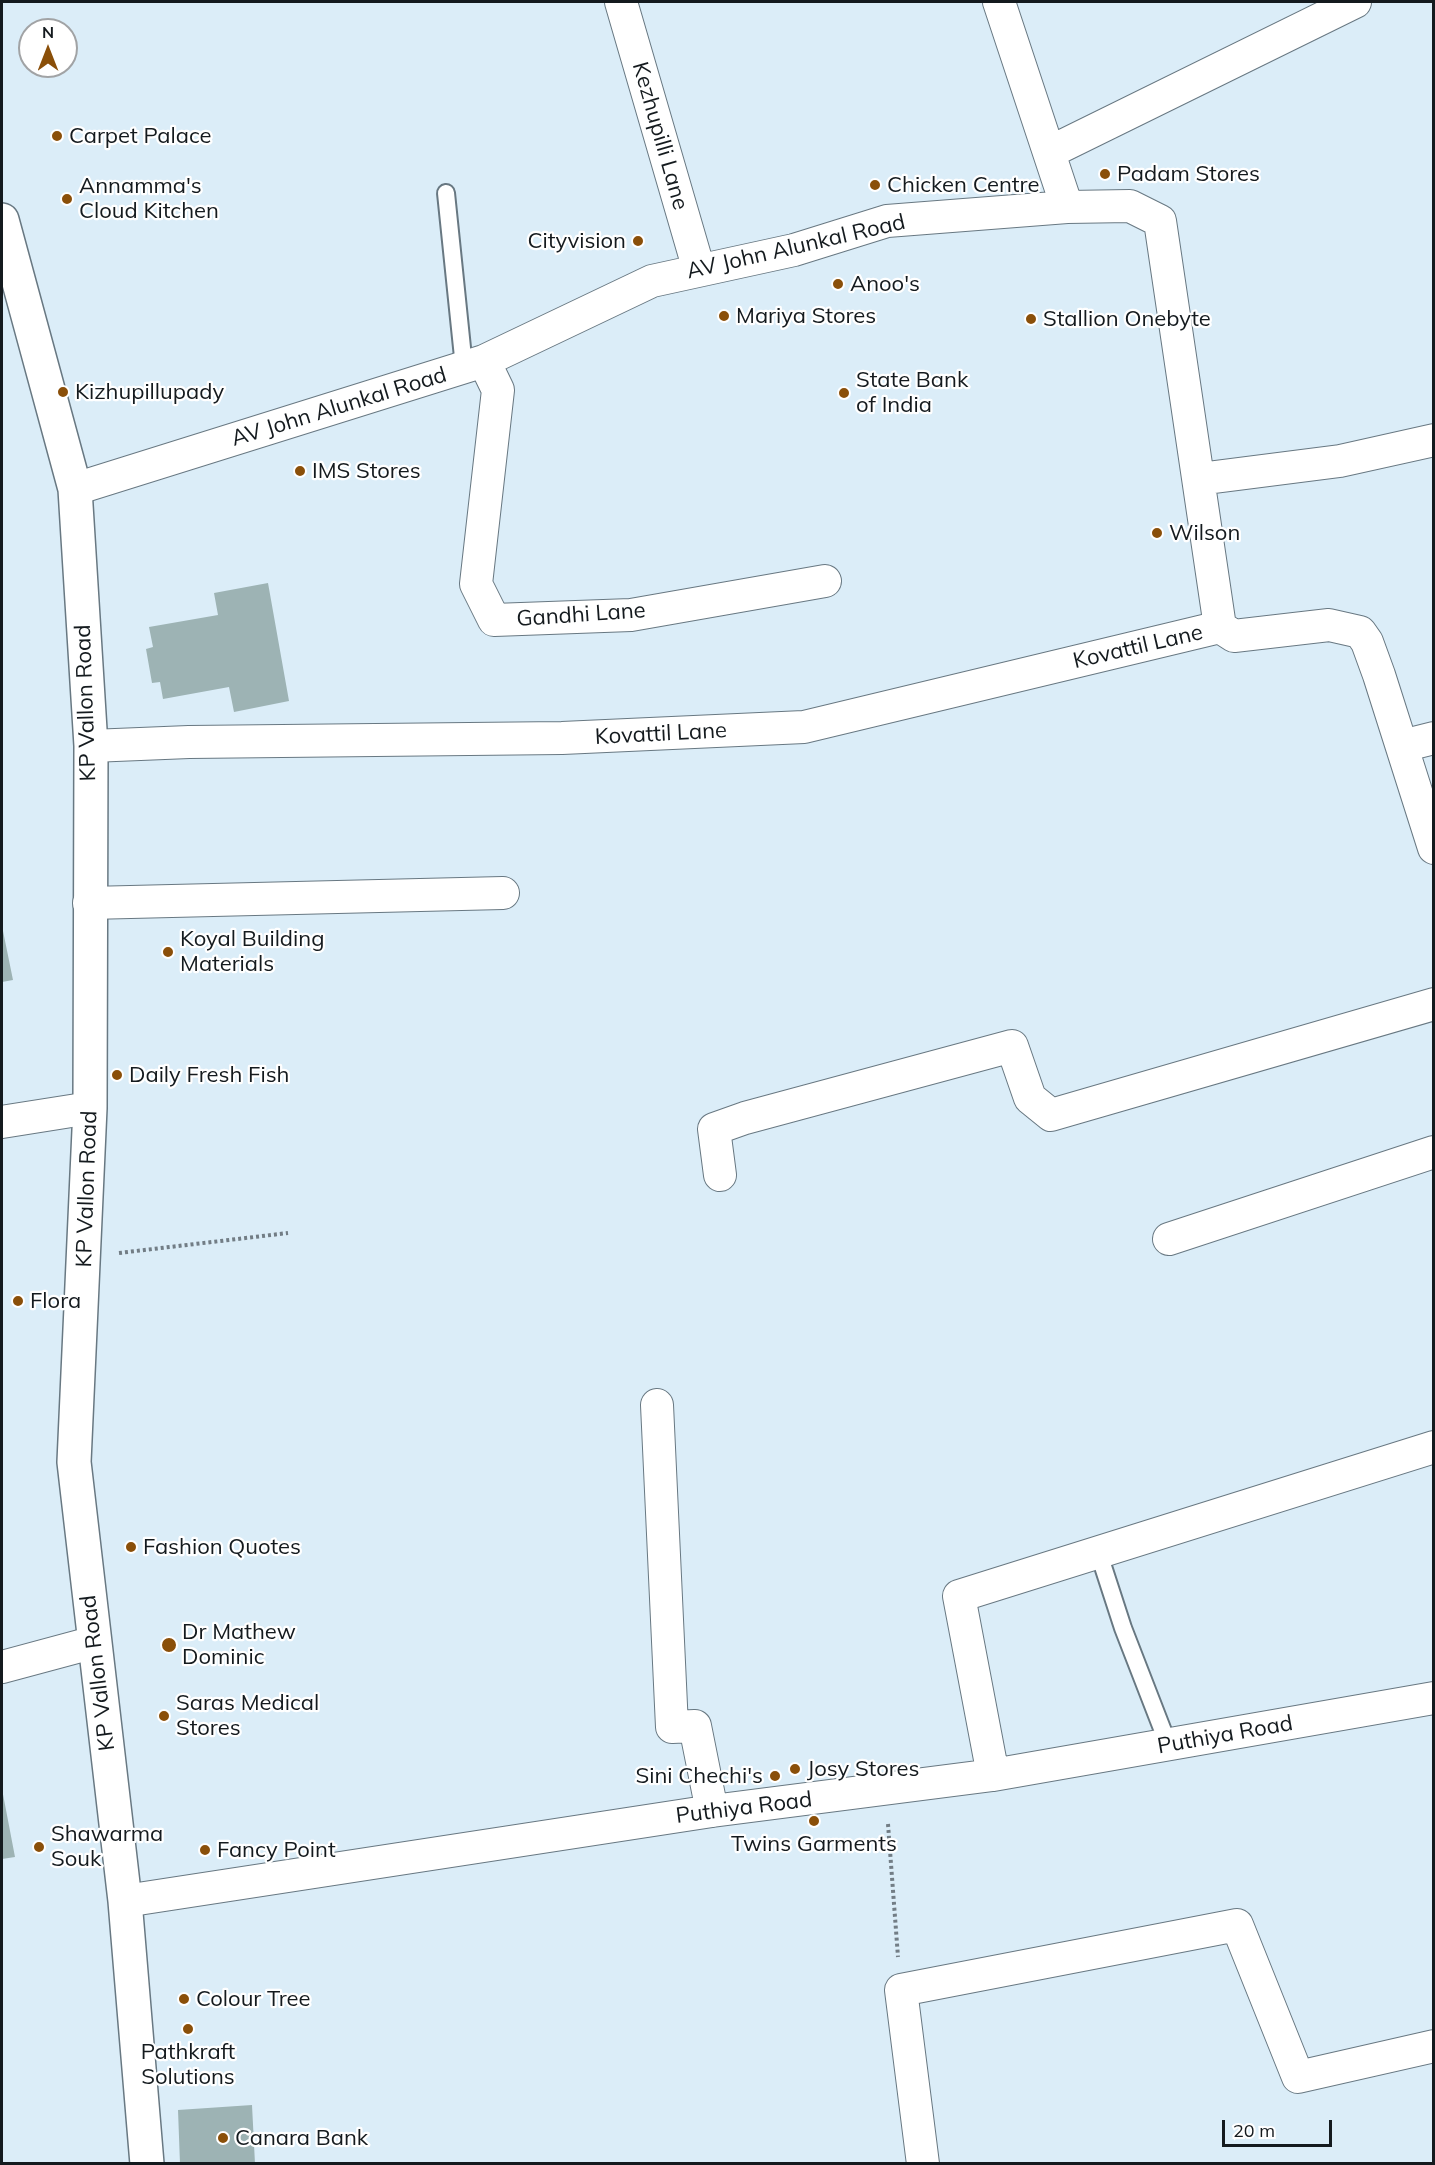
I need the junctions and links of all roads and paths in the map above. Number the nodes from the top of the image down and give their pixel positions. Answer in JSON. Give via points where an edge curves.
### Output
{"nodes":[{"id":1,"x":621,"y":2,"type":"edge"},
{"id":2,"x":999,"y":2,"type":"edge"},
{"id":3,"x":1354,"y":2,"type":"edge"},
{"id":4,"x":1050,"y":152,"type":"junction"},
{"id":5,"x":446,"y":193,"type":"dead end"},
{"id":6,"x":1066,"y":207,"type":"junction"},
{"id":7,"x":2,"y":220,"type":"edge"},
{"id":8,"x":699,"y":270,"type":"junction"},
{"id":9,"x":474,"y":364,"type":"junction"},
{"id":10,"x":1434,"y":440,"type":"edge"},
{"id":11,"x":1199,"y":478,"type":"junction"},
{"id":12,"x":75,"y":489,"type":"junction"},
{"id":13,"x":825,"y":581,"type":"dead end"},
{"id":14,"x":1220,"y":627,"type":"junction"},
{"id":15,"x":1434,"y":738,"type":"edge"},
{"id":16,"x":91,"y":746,"type":"junction"},
{"id":17,"x":1402,"y":746,"type":"junction"},
{"id":18,"x":1434,"y":848,"type":"edge"},
{"id":19,"x":503,"y":892,"type":"dead end"},
{"id":20,"x":89,"y":903,"type":"junction"},
{"id":21,"x":1434,"y":1004,"type":"edge"},
{"id":22,"x":90,"y":1108,"type":"junction"},
{"id":23,"x":2,"y":1122,"type":"edge"},
{"id":24,"x":1434,"y":1152,"type":"edge"},
{"id":25,"x":720,"y":1175,"type":"dead end"},
{"id":26,"x":288,"y":1233,"type":"dead end"},
{"id":27,"x":1169,"y":1239,"type":"dead end"},
{"id":28,"x":85,"y":1257,"type":"junction"},
{"id":29,"x":657,"y":1405,"type":"dead end"},
{"id":30,"x":1434,"y":1447,"type":"edge"},
{"id":31,"x":1098,"y":1551,"type":"junction"},
{"id":32,"x":95,"y":1642,"type":"junction"},
{"id":33,"x":2,"y":1667,"type":"edge"},
{"id":34,"x":1434,"y":1698,"type":"edge"},
{"id":35,"x":1168,"y":1744,"type":"junction"},
{"id":36,"x":993,"y":1775,"type":"junction"},
{"id":37,"x":885,"y":1790,"type":"junction"},
{"id":38,"x":712,"y":1811,"type":"junction"},
{"id":39,"x":125,"y":1902,"type":"junction"},
{"id":40,"x":901,"y":1990,"type":"junction"},
{"id":41,"x":1434,"y":2046,"type":"edge"},
{"id":42,"x":147,"y":2163,"type":"edge"},
{"id":43,"x":923,"y":2163,"type":"edge"}],
"edges":[{"from":1,"to":8,"type":"street","name":"Kezhupilli Lane"},
{"from":2,"to":4,"type":"street"},
{"from":3,"to":4,"type":"street"},
{"from":4,"to":6,"type":"street"},
{"from":5,"to":9,"type":"lane"},
{"from":6,"to":8,"type":"street","name":"AV John Alunkal Road","via":[[887,221],[794,250]]},
{"from":6,"to":11,"type":"street","name":"AV John Alunkal Road","via":[[1130,206],[1160,221]]},
{"from":7,"to":12,"type":"street","name":"KP Vallon Road"},
{"from":8,"to":9,"type":"street","name":"AV John Alunkal Road","via":[[652,281]]},
{"from":9,"to":12,"type":"street","name":"AV John Alunkal Road"},
{"from":9,"to":13,"type":"street","name":"Gandhi Lane","via":[[498,390],[476,584],[494,620],[631,615]]},
{"from":10,"to":11,"type":"street","via":[[1340,461]]},
{"from":11,"to":14,"type":"street"},
{"from":12,"to":16,"type":"street","name":"KP Vallon Road"},
{"from":14,"to":16,"type":"street","name":"Kovattil Lane","via":[[804,727],[562,738]]},
{"from":14,"to":17,"type":"street","via":[[1234,636],[1329,626],[1360,632],[1367,642]]},
{"from":15,"to":17,"type":"street"},
{"from":16,"to":20,"type":"street","name":"KP Vallon Road"},
{"from":17,"to":18,"type":"street"},
{"from":19,"to":20,"type":"street"},
{"from":20,"to":22,"type":"street","name":"KP Vallon Road"},
{"from":21,"to":25,"type":"street","via":[[1051,1115],[1030,1098],[1012,1046],[714,1129]]},
{"from":22,"to":23,"type":"street"},
{"from":22,"to":28,"type":"street","name":"KP Vallon Road"},
{"from":24,"to":27,"type":"street"},
{"from":26,"to":28,"type":"path"},
{"from":28,"to":32,"type":"street","name":"KP Vallon Road","via":[[74,1462]]},
{"from":29,"to":38,"type":"street","via":[[672,1727],[695,1726]]},
{"from":30,"to":31,"type":"street"},
{"from":31,"to":35,"type":"lane","via":[[1122,1628]]},
{"from":31,"to":36,"type":"street","via":[[959,1596]]},
{"from":32,"to":33,"type":"street"},
{"from":32,"to":39,"type":"street","name":"KP Vallon Road"},
{"from":34,"to":35,"type":"street","name":"Puthiya Road"},
{"from":35,"to":36,"type":"street","name":"Puthiya Road"},
{"from":36,"to":37,"type":"street","name":"Puthiya Road"},
{"from":37,"to":38,"type":"street","name":"Puthiya Road"},
{"from":37,"to":40,"type":"path"},
{"from":38,"to":39,"type":"street","name":"Puthiya Road"},
{"from":39,"to":42,"type":"street","name":"KP Vallon Road"},
{"from":40,"to":41,"type":"street","via":[[1237,1925],[1298,2077]]},
{"from":40,"to":43,"type":"street"}]}
